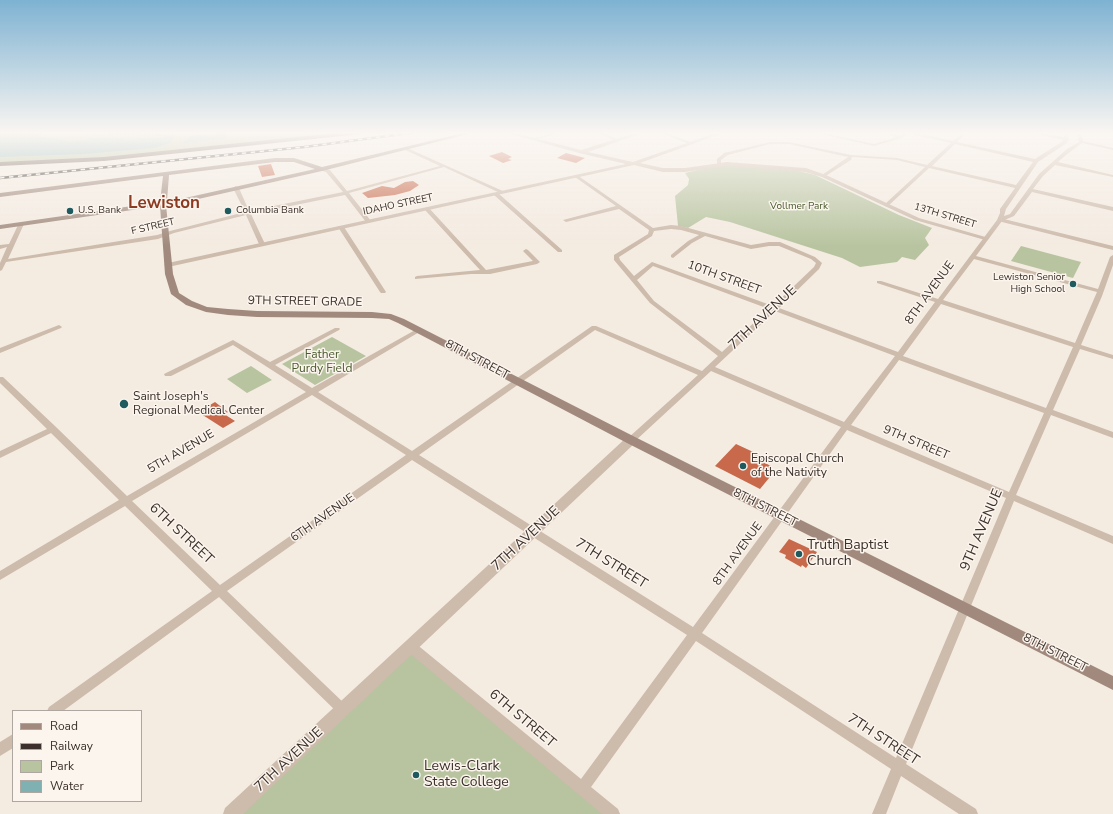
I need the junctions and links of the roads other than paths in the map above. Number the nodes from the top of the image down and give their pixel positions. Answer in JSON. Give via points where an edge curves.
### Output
{"nodes":[{"id":1,"x":198,"y":170,"type":"edge"},
{"id":2,"x":309,"y":170,"type":"edge"},
{"id":3,"x":318,"y":170,"type":"edge"},
{"id":4,"x":324,"y":170,"type":"edge"},
{"id":5,"x":430,"y":170,"type":"edge"},
{"id":6,"x":452,"y":170,"type":"edge"},
{"id":7,"x":605,"y":170,"type":"edge"},
{"id":8,"x":657,"y":170,"type":"edge"},
{"id":9,"x":683,"y":170,"type":"edge"},
{"id":10,"x":801,"y":170,"type":"edge"},
{"id":11,"x":833,"y":170,"type":"edge"},
{"id":12,"x":925,"y":170,"type":"edge"},
{"id":13,"x":946,"y":170,"type":"edge"},
{"id":14,"x":1030,"y":170,"type":"edge"},
{"id":15,"x":1047,"y":170,"type":"edge"},
{"id":16,"x":1083,"y":170,"type":"edge"},
{"id":17,"x":601,"y":171,"type":"joint"},
{"id":18,"x":166,"y":174,"type":"junction"},
{"id":19,"x":576,"y":176,"type":"junction"},
{"id":20,"x":824,"y":176,"type":"junction"},
{"id":21,"x":1113,"y":176,"type":"edge"},
{"id":22,"x":288,"y":177,"type":"junction"},
{"id":23,"x":1018,"y":187,"type":"junction"},
{"id":24,"x":236,"y":188,"type":"junction"},
{"id":25,"x":1031,"y":190,"type":"junction"},
{"id":26,"x":346,"y":193,"type":"junction"},
{"id":27,"x":499,"y":193,"type":"junction"},
{"id":28,"x":0,"y":195,"type":"edge"},
{"id":29,"x":163,"y":204,"type":"junction"},
{"id":30,"x":887,"y":206,"type":"junction"},
{"id":31,"x":620,"y":207,"type":"junction"},
{"id":32,"x":428,"y":209,"type":"junction"},
{"id":33,"x":1113,"y":209,"type":"edge"},
{"id":34,"x":247,"y":213,"type":"junction"},
{"id":35,"x":566,"y":220,"type":"dead end"},
{"id":36,"x":1000,"y":220,"type":"junction"},
{"id":37,"x":368,"y":221,"type":"junction"},
{"id":38,"x":21,"y":224,"type":"junction"},
{"id":39,"x":0,"y":227,"type":"edge"},
{"id":40,"x":341,"y":227,"type":"junction"},
{"id":41,"x":652,"y":230,"type":"junction"},
{"id":42,"x":166,"y":234,"type":"junction"},
{"id":43,"x":705,"y":234,"type":"junction"},
{"id":44,"x":986,"y":238,"type":"junction"},
{"id":45,"x":262,"y":244,"type":"junction"},
{"id":46,"x":11,"y":245,"type":"junction"},
{"id":47,"x":0,"y":247,"type":"edge"},
{"id":48,"x":1113,"y":248,"type":"edge"},
{"id":49,"x":526,"y":251,"type":"dead end"},
{"id":50,"x":560,"y":251,"type":"dead end"},
{"id":51,"x":674,"y":256,"type":"dead end"},
{"id":52,"x":972,"y":257,"type":"junction"},
{"id":53,"x":1113,"y":257,"type":"edge"},
{"id":54,"x":4,"y":261,"type":"junction"},
{"id":55,"x":168,"y":265,"type":"junction"},
{"id":56,"x":0,"y":269,"type":"edge"},
{"id":57,"x":484,"y":271,"type":"junction"},
{"id":58,"x":417,"y":278,"type":"dead end"},
{"id":59,"x":633,"y":280,"type":"junction"},
{"id":60,"x":879,"y":282,"type":"dead end"},
{"id":61,"x":1099,"y":291,"type":"junction"},
{"id":62,"x":383,"y":292,"type":"dead end"},
{"id":63,"x":939,"y":301,"type":"junction"},
{"id":64,"x":773,"y":309,"type":"junction"},
{"id":65,"x":59,"y":327,"type":"dead end"},
{"id":66,"x":594,"y":327,"type":"joint"},
{"id":67,"x":337,"y":329,"type":"dead end"},
{"id":68,"x":419,"y":330,"type":"junction"},
{"id":69,"x":1076,"y":345,"type":"junction"},
{"id":70,"x":0,"y":351,"type":"edge"},
{"id":71,"x":723,"y":356,"type":"junction"},
{"id":72,"x":899,"y":356,"type":"junction"},
{"id":73,"x":1113,"y":357,"type":"edge"},
{"id":74,"x":270,"y":365,"type":"junction"},
{"id":75,"x":707,"y":371,"type":"junction"},
{"id":76,"x":168,"y":374,"type":"dead end"},
{"id":77,"x":0,"y":378,"type":"edge"},
{"id":78,"x":516,"y":381,"type":"junction"},
{"id":79,"x":312,"y":392,"type":"junction"},
{"id":80,"x":1048,"y":411,"type":"junction"},
{"id":81,"x":846,"y":426,"type":"junction"},
{"id":82,"x":53,"y":429,"type":"junction"},
{"id":83,"x":1113,"y":435,"type":"edge"},
{"id":84,"x":631,"y":440,"type":"junction"},
{"id":85,"x":1,"y":455,"type":"edge"},
{"id":86,"x":412,"y":455,"type":"junction"},
{"id":87,"x":1011,"y":496,"type":"junction"},
{"id":88,"x":125,"y":500,"type":"junction"},
{"id":89,"x":782,"y":516,"type":"junction"},
{"id":90,"x":533,"y":532,"type":"junction"},
{"id":91,"x":1113,"y":540,"type":"edge"},
{"id":92,"x":0,"y":576,"type":"edge"},
{"id":93,"x":220,"y":591,"type":"junction"},
{"id":94,"x":965,"y":608,"type":"junction"},
{"id":95,"x":694,"y":634,"type":"junction"},
{"id":96,"x":411,"y":647,"type":"junction"},
{"id":97,"x":1113,"y":683,"type":"edge"},
{"id":98,"x":54,"y":710,"type":"edge"},
{"id":99,"x":343,"y":710,"type":"junction"},
{"id":100,"x":12,"y":741,"type":"edge"},
{"id":101,"x":0,"y":750,"type":"edge"},
{"id":102,"x":900,"y":768,"type":"junction"},
{"id":103,"x":582,"y":788,"type":"junction"},
{"id":104,"x":231,"y":814,"type":"edge"},
{"id":105,"x":613,"y":814,"type":"edge"},
{"id":106,"x":879,"y":814,"type":"edge"},
{"id":107,"x":971,"y":814,"type":"edge"}],
"edges":[{"from":1,"to":18,"type":"main road"},
{"from":2,"to":22,"type":"main road"},
{"from":3,"to":22,"type":"main road"},
{"from":4,"to":26,"type":"street"},
{"from":5,"to":26,"type":"street","name":"F STREET"},
{"from":6,"to":27,"type":"street"},
{"from":7,"to":17,"type":"street","name":"IDAHO STREET"},
{"from":8,"to":9,"type":"street","name":"13TH STREET"},
{"from":10,"to":20,"type":"street","name":"13TH STREET"},
{"from":11,"to":20,"type":"street"},
{"from":12,"to":30,"type":"street"},
{"from":13,"to":23,"type":"street"},
{"from":14,"to":23,"type":"street","name":"8TH AVENUE"},
{"from":15,"to":25,"type":"street","name":"8TH AVENUE"},
{"from":16,"to":21,"type":"street"},
{"from":17,"to":19,"type":"street","name":"IDAHO STREET"},
{"from":18,"to":28,"type":"main road"},
{"from":18,"to":29,"type":"main road"},
{"from":19,"to":27,"type":"street","name":"IDAHO STREET"},
{"from":19,"to":31,"type":"street"},
{"from":20,"to":30,"type":"street","name":"13TH STREET"},
{"from":22,"to":24,"type":"main road"},
{"from":23,"to":36,"type":"street","name":"8TH AVENUE","via":[[1003,209]]},
{"from":24,"to":29,"type":"main road"},
{"from":24,"to":34,"type":"street"},
{"from":25,"to":33,"type":"street"},
{"from":25,"to":36,"type":"street","name":"8TH AVENUE","via":[[1012,215]]},
{"from":26,"to":34,"type":"street","name":"F STREET"},
{"from":26,"to":37,"type":"street"},
{"from":27,"to":32,"type":"street","name":"IDAHO STREET"},
{"from":27,"to":50,"type":"street"},
{"from":29,"to":38,"type":"main road"},
{"from":29,"to":42,"type":"main road"},
{"from":30,"to":44,"type":"street","name":"13TH STREET","via":[[925,222]]},
{"from":31,"to":35,"type":"street"},
{"from":31,"to":41,"type":"street"},
{"from":32,"to":37,"type":"street","name":"IDAHO STREET"},
{"from":32,"to":57,"type":"street"},
{"from":34,"to":42,"type":"street","name":"F STREET"},
{"from":34,"to":45,"type":"street"},
{"from":36,"to":44,"type":"street","name":"8TH AVENUE"},
{"from":36,"to":48,"type":"street"},
{"from":37,"to":40,"type":"street","name":"IDAHO STREET"},
{"from":38,"to":39,"type":"main road"},
{"from":38,"to":46,"type":"street"},
{"from":40,"to":45,"type":"street","name":"IDAHO STREET"},
{"from":40,"to":62,"type":"street"},
{"from":41,"to":43,"type":"street","via":[[671,227]]},
{"from":41,"to":59,"type":"street","via":[[650,235],[616,256]]},
{"from":42,"to":54,"type":"street","name":"F STREET"},
{"from":42,"to":55,"type":"main road"},
{"from":43,"to":51,"type":"street","via":[[690,242]]},
{"from":43,"to":64,"type":"street","name":"7TH AVENUE","via":[[746,247],[780,244],[819,263]]},
{"from":44,"to":52,"type":"street","name":"8TH AVENUE"},
{"from":45,"to":55,"type":"street","name":"IDAHO STREET"},
{"from":46,"to":47,"type":"street"},
{"from":46,"to":54,"type":"street"},
{"from":49,"to":57,"type":"street","via":[[537,262],[496,271]]},
{"from":52,"to":61,"type":"street"},
{"from":52,"to":63,"type":"street","name":"8TH AVENUE"},
{"from":53,"to":61,"type":"street","name":"9TH AVENUE"},
{"from":54,"to":56,"type":"street"},
{"from":55,"to":68,"type":"main road","name":"9TH STREET GRADE","via":[[174,294],[206,309],[250,313],[383,316]]},
{"from":57,"to":58,"type":"street"},
{"from":59,"to":64,"type":"street","name":"10TH STREET","via":[[652,264]]},
{"from":59,"to":71,"type":"street","via":[[656,305]]},
{"from":60,"to":63,"type":"street"},
{"from":61,"to":69,"type":"street","name":"9TH AVENUE"},
{"from":63,"to":69,"type":"street"},
{"from":63,"to":72,"type":"street","name":"8TH AVENUE"},
{"from":64,"to":71,"type":"street","name":"7TH AVENUE"},
{"from":64,"to":72,"type":"street","name":"10TH STREET"},
{"from":65,"to":70,"type":"street"},
{"from":66,"to":75,"type":"street","name":"9TH STREET"},
{"from":66,"to":78,"type":"street","name":"6TH AVENUE"},
{"from":67,"to":74,"type":"street"},
{"from":68,"to":78,"type":"main road","name":"8TH STREET"},
{"from":68,"to":79,"type":"street","name":"5TH AVENUE"},
{"from":69,"to":73,"type":"street"},
{"from":69,"to":80,"type":"street","name":"9TH AVENUE"},
{"from":71,"to":75,"type":"street","name":"7TH AVENUE"},
{"from":72,"to":80,"type":"street","name":"10TH STREET"},
{"from":72,"to":81,"type":"street","name":"8TH AVENUE"},
{"from":74,"to":76,"type":"street","name":"7TH STREET","via":[[233,342]]},
{"from":74,"to":79,"type":"street","name":"7TH STREET"},
{"from":75,"to":81,"type":"street","name":"9TH STREET"},
{"from":75,"to":84,"type":"street","name":"7TH AVENUE"},
{"from":77,"to":82,"type":"street","name":"6TH STREET"},
{"from":78,"to":84,"type":"main road","name":"8TH STREET"},
{"from":78,"to":86,"type":"street","name":"6TH AVENUE"},
{"from":79,"to":86,"type":"street","name":"7TH STREET"},
{"from":79,"to":88,"type":"street","name":"5TH AVENUE"},
{"from":80,"to":83,"type":"street","name":"10TH STREET"},
{"from":80,"to":87,"type":"street","name":"9TH AVENUE"},
{"from":81,"to":87,"type":"street","name":"9TH STREET"},
{"from":81,"to":89,"type":"street","name":"8TH AVENUE"},
{"from":82,"to":85,"type":"street"},
{"from":82,"to":88,"type":"street","name":"6TH STREET"},
{"from":84,"to":89,"type":"main road","name":"8TH STREET"},
{"from":84,"to":90,"type":"street","name":"7TH AVENUE"},
{"from":86,"to":90,"type":"street","name":"7TH STREET"},
{"from":86,"to":93,"type":"street","name":"6TH AVENUE"},
{"from":87,"to":91,"type":"street","name":"9TH STREET"},
{"from":87,"to":94,"type":"street","name":"9TH AVENUE"},
{"from":88,"to":92,"type":"street","name":"5TH AVENUE"},
{"from":88,"to":93,"type":"street","name":"6TH STREET"},
{"from":89,"to":94,"type":"main road","name":"8TH STREET"},
{"from":89,"to":95,"type":"street","name":"8TH AVENUE"},
{"from":90,"to":95,"type":"street","name":"7TH STREET"},
{"from":90,"to":96,"type":"street","name":"7TH AVENUE"},
{"from":93,"to":98,"type":"street","name":"6TH AVENUE"},
{"from":93,"to":99,"type":"street","name":"6TH STREET"},
{"from":94,"to":97,"type":"main road","name":"8TH STREET"},
{"from":94,"to":102,"type":"street","name":"9TH AVENUE"},
{"from":95,"to":102,"type":"street","name":"7TH STREET"},
{"from":95,"to":103,"type":"street","name":"8TH AVENUE"},
{"from":96,"to":99,"type":"street","name":"7TH AVENUE"},
{"from":96,"to":103,"type":"street","name":"6TH STREET"},
{"from":99,"to":104,"type":"street","name":"7TH AVENUE"},
{"from":100,"to":101,"type":"street"},
{"from":102,"to":106,"type":"street","name":"9TH AVENUE"},
{"from":102,"to":107,"type":"street","name":"7TH STREET"},
{"from":103,"to":105,"type":"street","name":"6TH STREET"}]}
